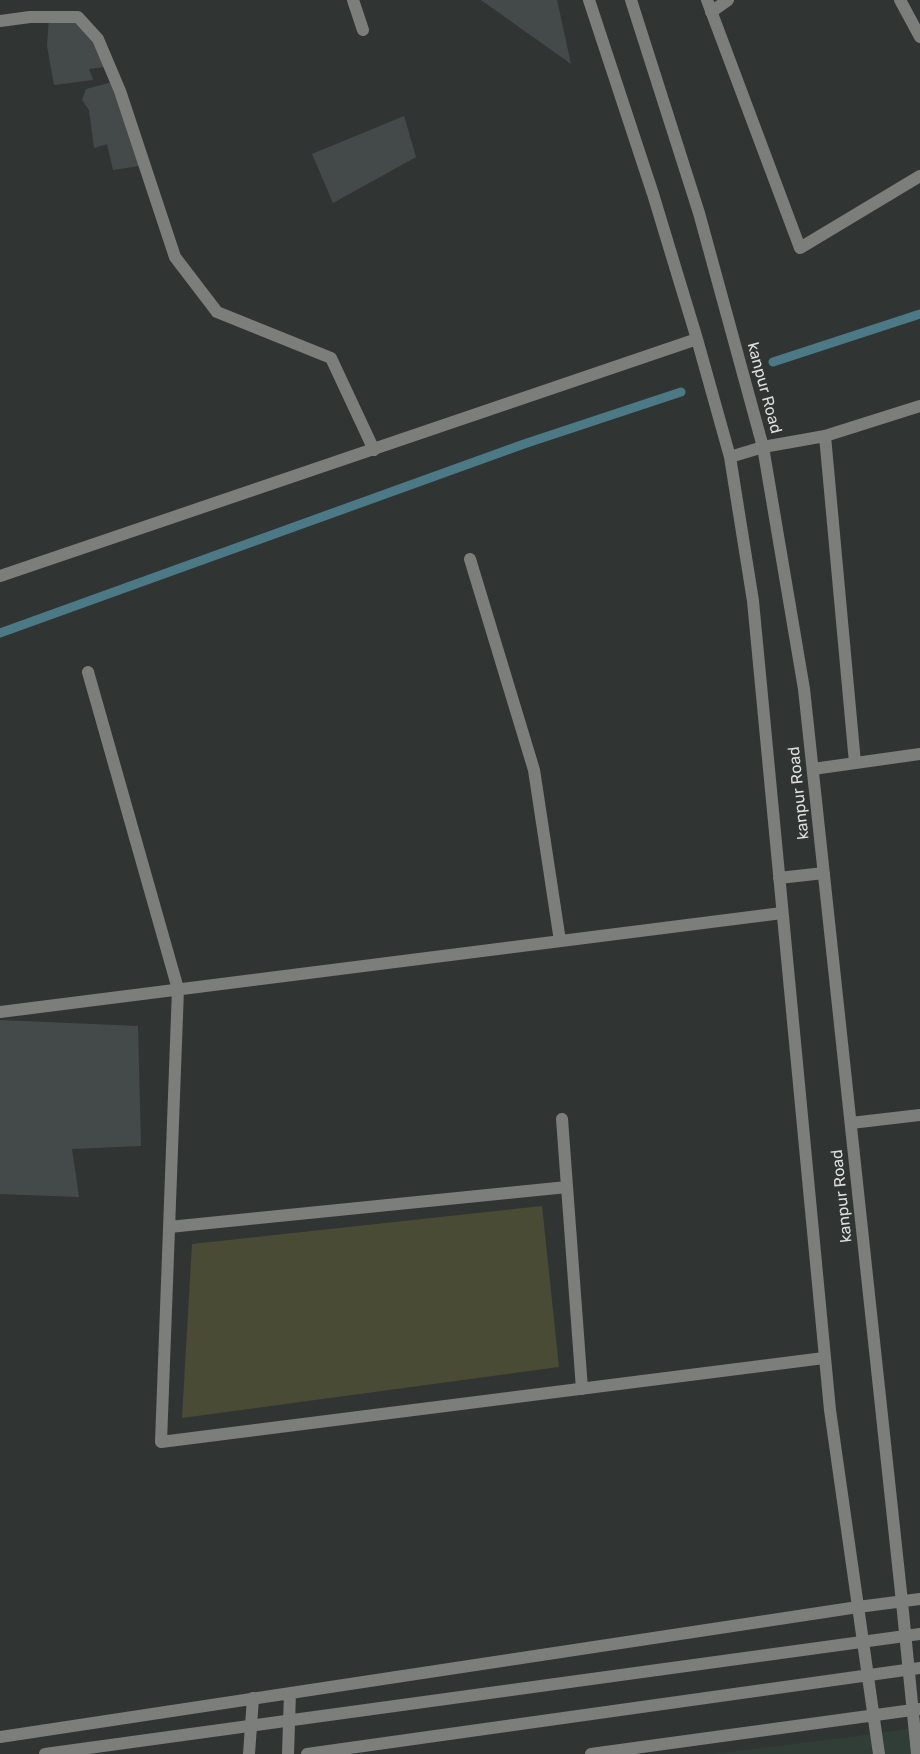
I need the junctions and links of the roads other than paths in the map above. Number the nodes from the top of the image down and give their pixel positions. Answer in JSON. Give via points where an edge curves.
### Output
{"nodes":[{"id":1,"x":353,"y":0,"type":"edge"},
{"id":2,"x":589,"y":0,"type":"edge"},
{"id":3,"x":631,"y":0,"type":"edge"},
{"id":4,"x":728,"y":0,"type":"edge"},
{"id":5,"x":900,"y":0,"type":"edge"},
{"id":6,"x":709,"y":6,"type":"edge"},
{"id":7,"x":0,"y":21,"type":"edge"},
{"id":8,"x":363,"y":30,"type":"dead end"},
{"id":9,"x":920,"y":37,"type":"edge"},
{"id":10,"x":920,"y":176,"type":"edge"},
{"id":11,"x":697,"y":339,"type":"junction"},
{"id":12,"x":920,"y":406,"type":"edge"},
{"id":13,"x":825,"y":436,"type":"junction"},
{"id":14,"x":763,"y":447,"type":"junction"},
{"id":15,"x":374,"y":450,"type":"junction"},
{"id":16,"x":730,"y":457,"type":"junction"},
{"id":17,"x":470,"y":559,"type":"dead end"},
{"id":18,"x":0,"y":576,"type":"edge"},
{"id":19,"x":88,"y":672,"type":"dead end"},
{"id":20,"x":920,"y":754,"type":"edge"},
{"id":21,"x":855,"y":763,"type":"junction"},
{"id":22,"x":813,"y":769,"type":"junction"},
{"id":23,"x":824,"y":873,"type":"junction"},
{"id":24,"x":779,"y":878,"type":"junction"},
{"id":25,"x":782,"y":913,"type":"junction"},
{"id":26,"x":560,"y":941,"type":"junction"},
{"id":27,"x":178,"y":989,"type":"junction"},
{"id":28,"x":0,"y":1012,"type":"edge"},
{"id":29,"x":920,"y":1115,"type":"edge"},
{"id":30,"x":562,"y":1119,"type":"dead end"},
{"id":31,"x":851,"y":1123,"type":"junction"},
{"id":32,"x":567,"y":1187,"type":"junction"},
{"id":33,"x":169,"y":1227,"type":"junction"},
{"id":34,"x":824,"y":1358,"type":"junction"},
{"id":35,"x":582,"y":1389,"type":"junction"},
{"id":36,"x":920,"y":1599,"type":"edge"},
{"id":37,"x":902,"y":1602,"type":"junction"},
{"id":38,"x":858,"y":1607,"type":"junction"},
{"id":39,"x":920,"y":1634,"type":"edge"},
{"id":40,"x":920,"y":1668,"type":"edge"},
{"id":41,"x":290,"y":1692,"type":"junction"},
{"id":42,"x":253,"y":1698,"type":"junction"},
{"id":43,"x":916,"y":1709,"type":"edge"},
{"id":44,"x":874,"y":1715,"type":"junction"},
{"id":45,"x":0,"y":1736,"type":"edge"},
{"id":46,"x":45,"y":1754,"type":"edge"},
{"id":47,"x":249,"y":1754,"type":"edge"},
{"id":48,"x":288,"y":1754,"type":"edge"},
{"id":49,"x":307,"y":1754,"type":"edge"},
{"id":50,"x":591,"y":1754,"type":"edge"},
{"id":51,"x":879,"y":1754,"type":"edge"},
{"id":52,"x":917,"y":1754,"type":"edge"}],
"edges":[{"from":1,"to":8,"type":"street"},
{"from":2,"to":11,"type":"street"},
{"from":3,"to":14,"type":"street","name":"kanpur Road","via":[[699,213]]},
{"from":4,"to":6,"type":"street"},
{"from":5,"to":9,"type":"street"},
{"from":6,"to":10,"type":"street","via":[[800,248]]},
{"from":7,"to":15,"type":"street","via":[[30,16],[78,17],[98,39],[120,91],[175,257],[217,312],[331,358]]},
{"from":11,"to":15,"type":"street"},
{"from":11,"to":16,"type":"street"},
{"from":12,"to":13,"type":"street"},
{"from":13,"to":14,"type":"street"},
{"from":13,"to":21,"type":"street"},
{"from":14,"to":16,"type":"street"},
{"from":14,"to":22,"type":"street","name":"kanpur Road","via":[[804,689]]},
{"from":15,"to":18,"type":"street"},
{"from":16,"to":24,"type":"street","via":[[753,601]]},
{"from":17,"to":26,"type":"street","via":[[534,770]]},
{"from":19,"to":27,"type":"street"},
{"from":20,"to":21,"type":"street"},
{"from":21,"to":22,"type":"street"},
{"from":22,"to":23,"type":"street","name":"kanpur Road"},
{"from":23,"to":24,"type":"street"},
{"from":23,"to":31,"type":"street","name":"kanpur Road"},
{"from":24,"to":25,"type":"street"},
{"from":25,"to":26,"type":"street"},
{"from":25,"to":34,"type":"street"},
{"from":26,"to":27,"type":"street"},
{"from":27,"to":28,"type":"street"},
{"from":27,"to":33,"type":"street"},
{"from":29,"to":31,"type":"street"},
{"from":30,"to":32,"type":"street"},
{"from":31,"to":37,"type":"street","name":"kanpur Road"},
{"from":32,"to":33,"type":"street"},
{"from":32,"to":35,"type":"street"},
{"from":33,"to":35,"type":"street","via":[[161,1442]]},
{"from":34,"to":35,"type":"street"},
{"from":34,"to":38,"type":"street"},
{"from":36,"to":37,"type":"street"},
{"from":37,"to":38,"type":"street"},
{"from":37,"to":43,"type":"street","name":"kanpur Road"},
{"from":38,"to":41,"type":"street"},
{"from":38,"to":44,"type":"street"},
{"from":39,"to":46,"type":"street","bridge":true},
{"from":40,"to":49,"type":"street","bridge":true},
{"from":41,"to":42,"type":"street"},
{"from":41,"to":48,"type":"street"},
{"from":42,"to":45,"type":"street"},
{"from":42,"to":47,"type":"street"},
{"from":43,"to":44,"type":"street"},
{"from":43,"to":52,"type":"street","name":"kanpur Road"},
{"from":44,"to":50,"type":"street"},
{"from":44,"to":51,"type":"street"}]}
